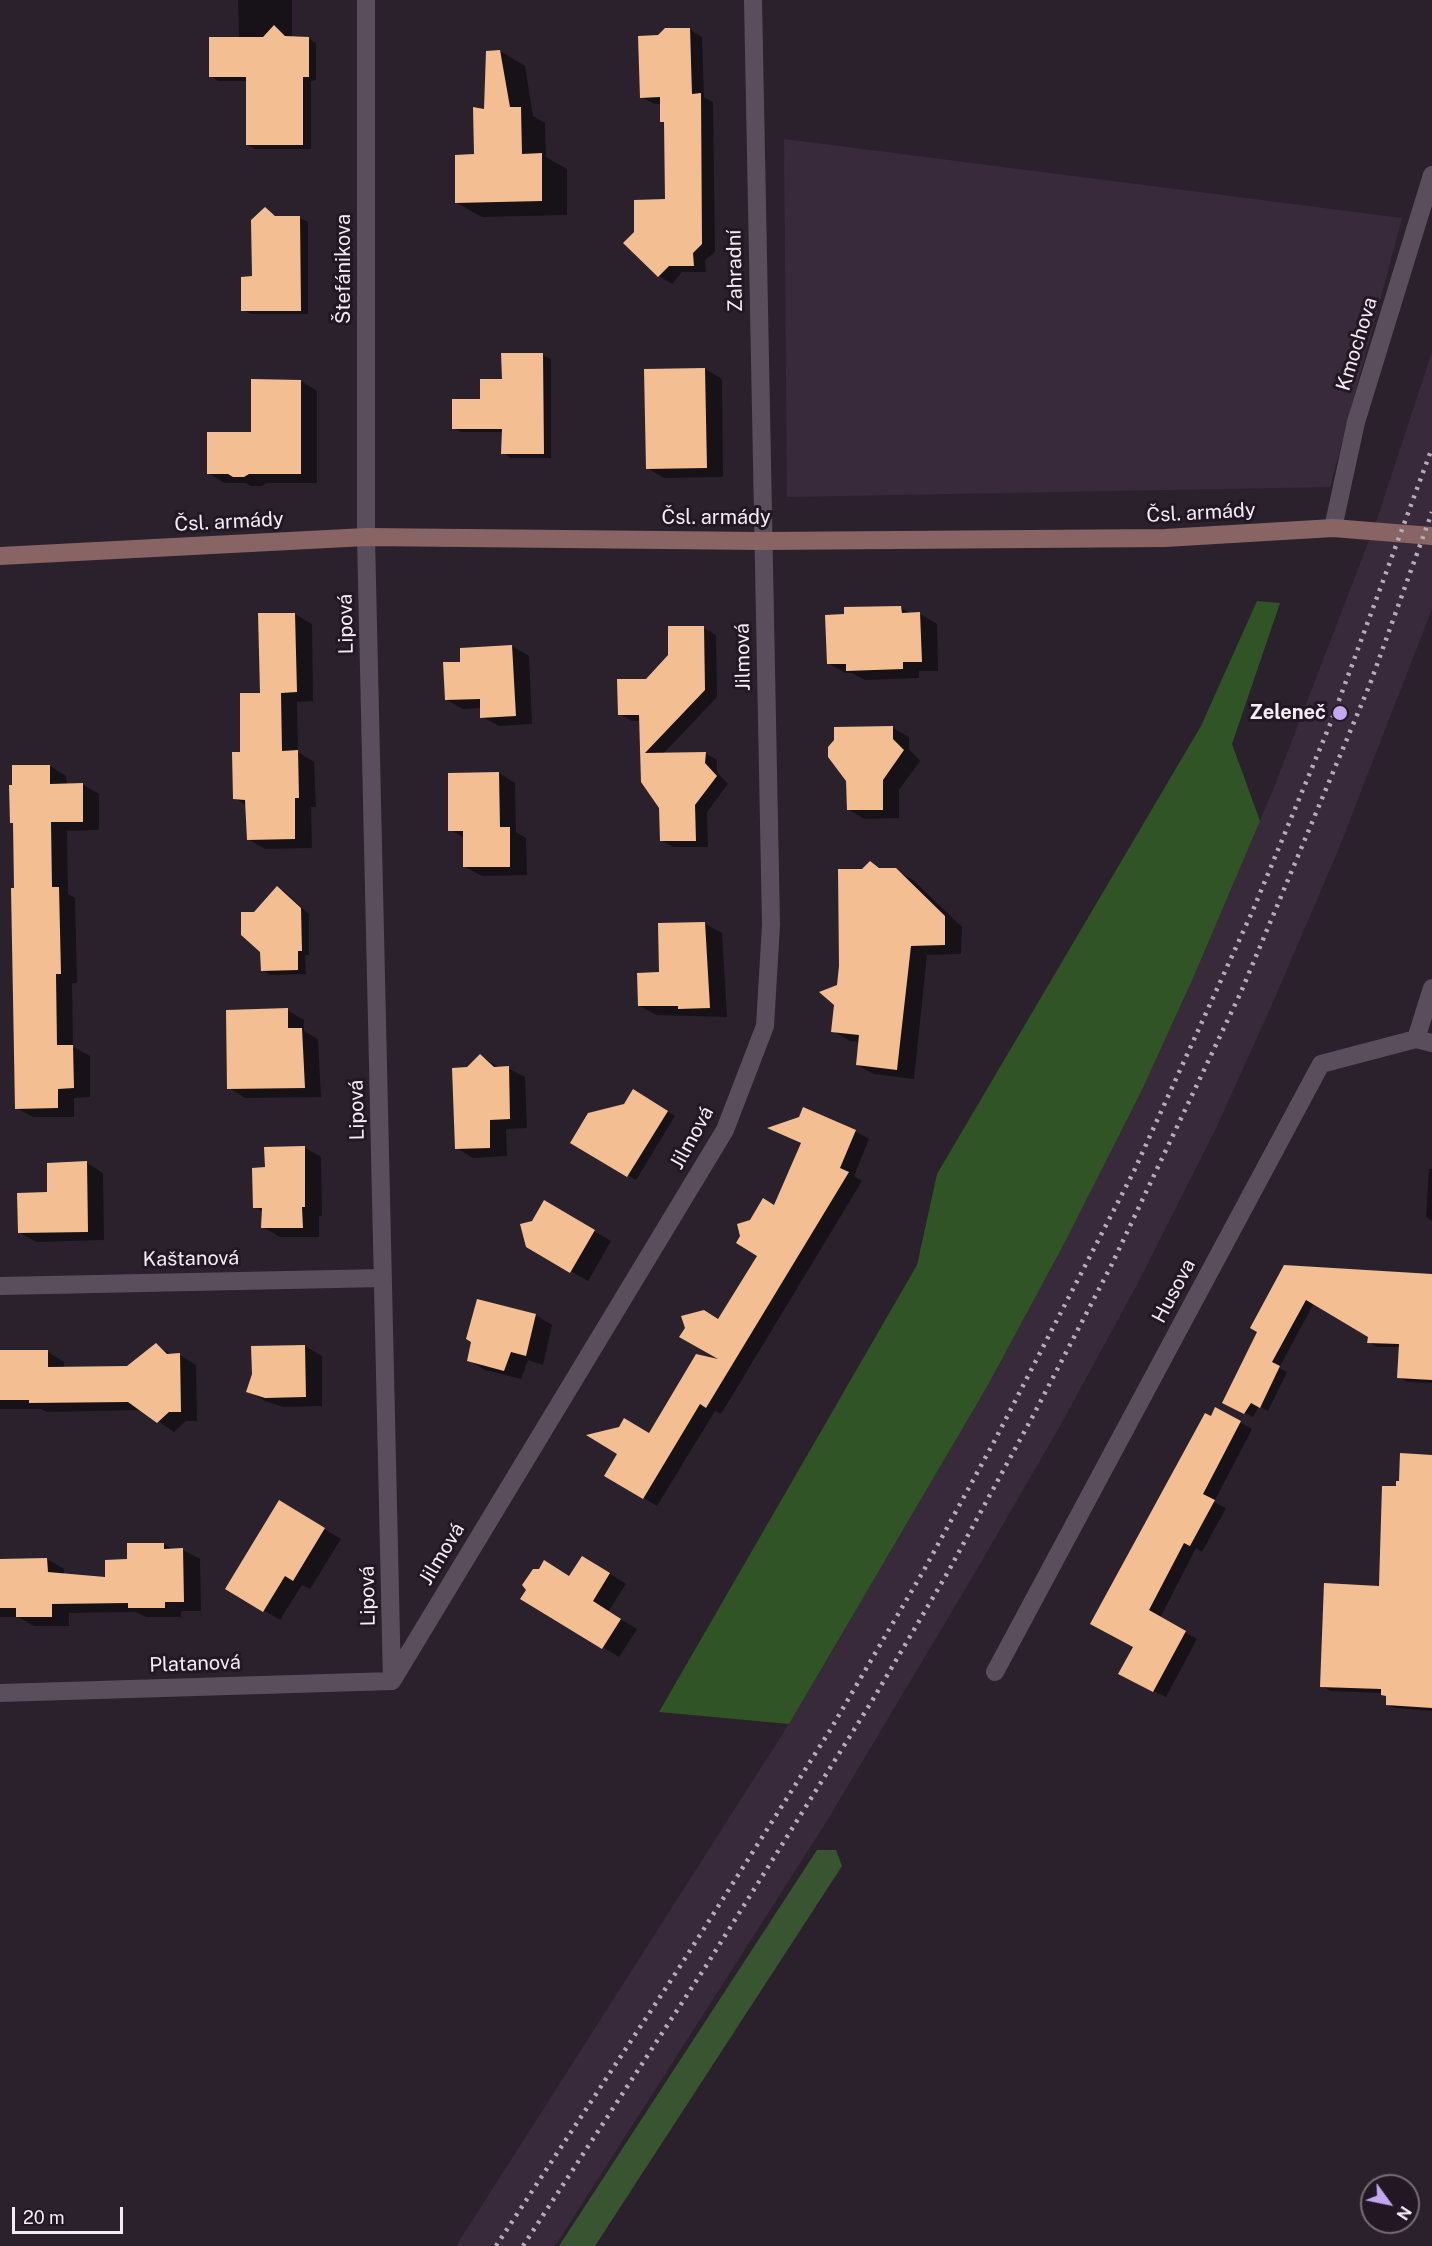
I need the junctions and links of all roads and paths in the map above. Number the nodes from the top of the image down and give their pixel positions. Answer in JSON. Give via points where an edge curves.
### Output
{"nodes":[{"id":1,"x":366,"y":0,"type":"edge"},
{"id":2,"x":753,"y":0,"type":"edge"},
{"id":3,"x":1432,"y":175,"type":"edge"},
{"id":4,"x":1333,"y":528,"type":"junction"},
{"id":5,"x":1432,"y":536,"type":"edge"},
{"id":6,"x":366,"y":537,"type":"junction"},
{"id":7,"x":762,"y":541,"type":"junction"},
{"id":8,"x":0,"y":556,"type":"edge"},
{"id":9,"x":1432,"y":988,"type":"edge"},
{"id":10,"x":1424,"y":1041,"type":"edge"},
{"id":11,"x":383,"y":1278,"type":"junction"},
{"id":12,"x":0,"y":1286,"type":"edge"},
{"id":13,"x":995,"y":1672,"type":"dead end"},
{"id":14,"x":392,"y":1681,"type":"junction"},
{"id":15,"x":0,"y":1693,"type":"edge"}],
"edges":[{"from":1,"to":6,"type":"street","name":"Štefánikova"},
{"from":2,"to":7,"type":"street","name":"Zahradní"},
{"from":3,"to":4,"type":"street","name":"Kmochova","via":[[1356,422]]},
{"from":4,"to":5,"type":"street","name":"Čsl. armády"},
{"from":4,"to":7,"type":"street","name":"Čsl. armády","via":[[1165,538]]},
{"from":6,"to":7,"type":"street","name":"Čsl. armády"},
{"from":6,"to":8,"type":"street","name":"Čsl. armády"},
{"from":6,"to":11,"type":"street","name":"Lipová"},
{"from":7,"to":14,"type":"street","name":"Jilmová","via":[[771,925],[765,1026],[725,1130]]},
{"from":9,"to":10,"type":"street","name":"Husova"},
{"from":10,"to":13,"type":"street","name":"Husova","via":[[1321,1064]]},
{"from":11,"to":12,"type":"street","name":"Kaštanová"},
{"from":11,"to":14,"type":"street","name":"Lipová"},
{"from":14,"to":15,"type":"street","name":"Platanová"}]}
